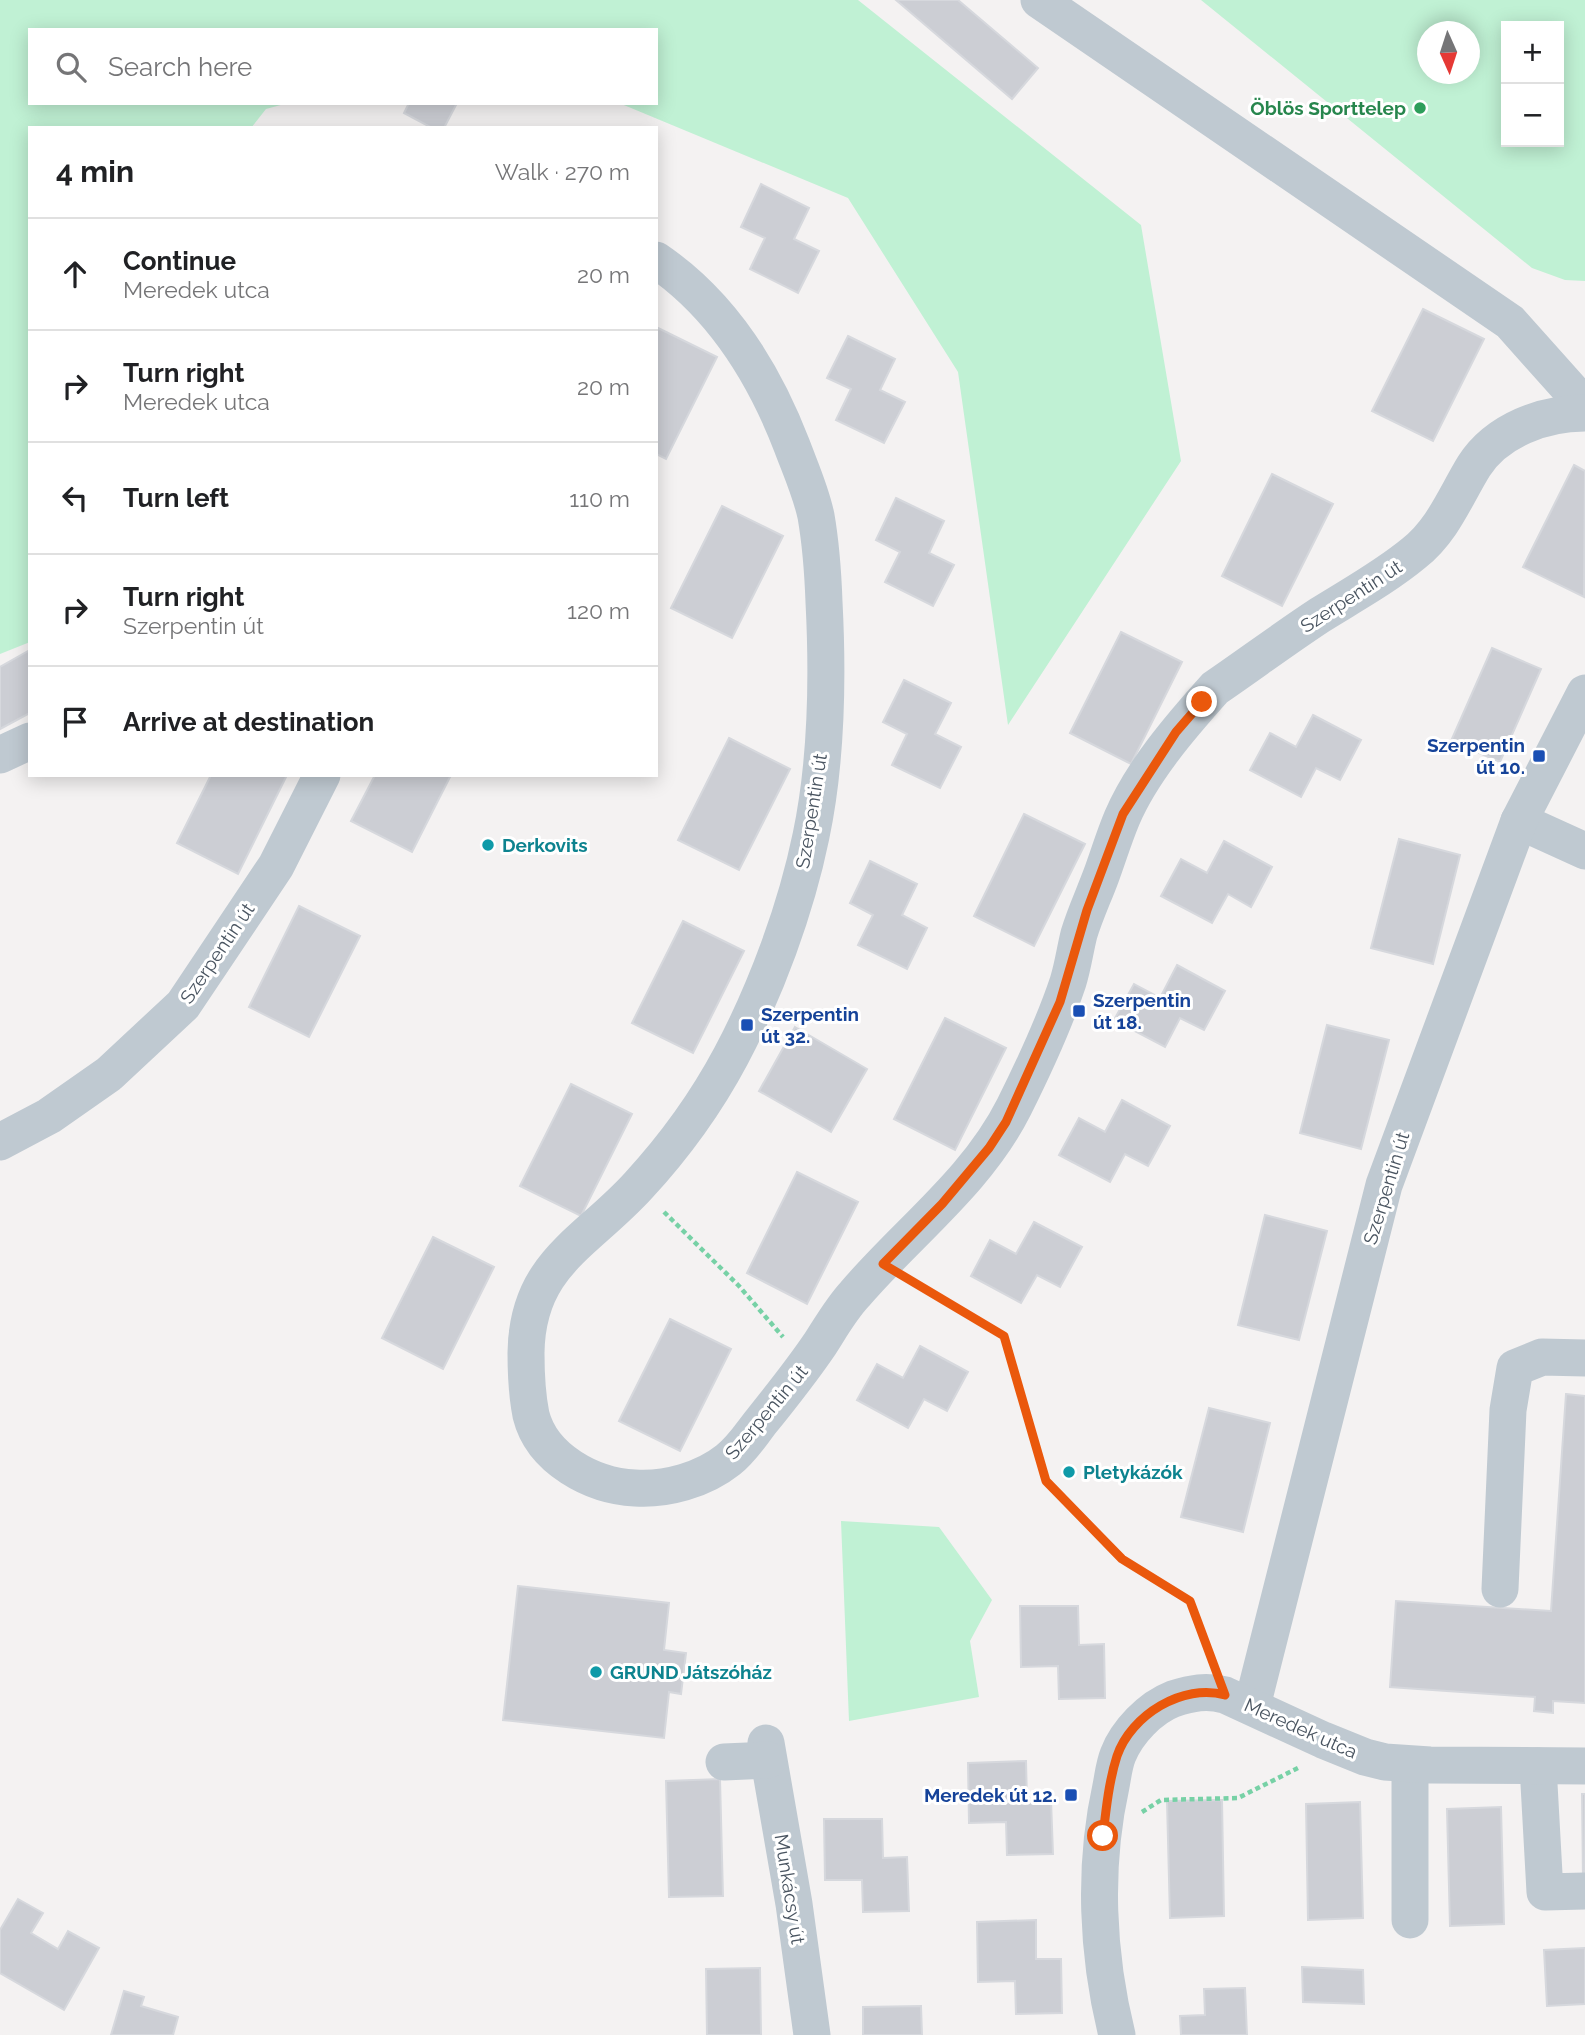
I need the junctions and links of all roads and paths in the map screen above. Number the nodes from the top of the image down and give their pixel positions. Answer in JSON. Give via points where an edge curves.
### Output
{"nodes":[{"id":1,"x":1039,"y":0,"type":"edge"},
{"id":2,"x":658,"y":262,"type":"edge"},
{"id":3,"x":1585,"y":406,"type":"edge"},
{"id":4,"x":1585,"y":413,"type":"edge"},
{"id":5,"x":1585,"y":693,"type":"edge"},
{"id":6,"x":28,"y":742,"type":"edge"},
{"id":7,"x":0,"y":755,"type":"edge"},
{"id":8,"x":321,"y":777,"type":"edge"},
{"id":9,"x":1519,"y":821,"type":"junction"},
{"id":10,"x":1585,"y":851,"type":"edge"},
{"id":11,"x":0,"y":1142,"type":"edge"},
{"id":12,"x":640,"y":1185,"type":"junction"},
{"id":13,"x":883,"y":1264,"type":"junction"},
{"id":14,"x":1585,"y":1358,"type":"edge"},
{"id":15,"x":807,"y":1363,"type":"junction"},
{"id":16,"x":1500,"y":1589,"type":"dead end"},
{"id":17,"x":1238,"y":1700,"type":"junction"},
{"id":18,"x":1334,"y":1745,"type":"junction"},
{"id":19,"x":724,"y":1762,"type":"dead end"},
{"id":20,"x":1410,"y":1765,"type":"junction"},
{"id":21,"x":1538,"y":1766,"type":"junction"},
{"id":22,"x":1585,"y":1766,"type":"edge"},
{"id":23,"x":1103,"y":1836,"type":"junction"},
{"id":24,"x":1585,"y":1891,"type":"edge"},
{"id":25,"x":1410,"y":1920,"type":"dead end"},
{"id":26,"x":812,"y":2035,"type":"edge"},
{"id":27,"x":1117,"y":2035,"type":"edge"}],
"edges":[{"from":1,"to":3,"type":"street","via":[[1510,322]]},
{"from":2,"to":12,"type":"street","name":"Szerpentin út","via":[[701,295],[749,355],[785,425],[815,513],[827,659],[812,834],[782,937],[732,1054],[695,1116]]},
{"from":4,"to":13,"type":"street","name":"Szerpentin út","via":[[1532,422],[1492,446],[1475,465],[1445,520],[1417,551],[1215,688],[1176,732],[1123,814],[1087,910],[1060,1002],[1006,1122],[942,1204]]},
{"from":5,"to":9,"type":"street","name":"Szerpentin út"},
{"from":6,"to":7,"type":"street"},
{"from":8,"to":11,"type":"street","name":"Szerpentin út","via":[[276,866],[183,1005],[109,1074],[49,1116]]},
{"from":9,"to":10,"type":"street"},
{"from":9,"to":17,"type":"street","name":"Szerpentin út","via":[[1384,1185]]},
{"from":12,"to":15,"type":"path"},
{"from":12,"to":15,"type":"street","name":"Szerpentin út","via":[[564,1257],[535,1296],[526,1330],[526,1369],[532,1421],[549,1449],[579,1472],[612,1485],[640,1489],[686,1481],[716,1469],[740,1449]]},
{"from":13,"to":15,"type":"street","name":"Szerpentin út","via":[[845,1307]]},
{"from":13,"to":17,"type":"path","via":[[1004,1336],[1046,1481],[1122,1559],[1190,1601]]},
{"from":14,"to":16,"type":"street","via":[[1542,1357],[1515,1368],[1508,1410]]},
{"from":17,"to":18,"type":"street","name":"Meredek utca"},
{"from":17,"to":23,"type":"street","name":"Meredek utca","via":[[1201,1691],[1165,1702],[1135,1727],[1117,1756]]},
{"from":18,"to":20,"type":"street","name":"Meredek utca","via":[[1365,1757]]},
{"from":18,"to":23,"type":"path","via":[[1238,1798],[1161,1800]]},
{"from":19,"to":26,"type":"street","name":"Munkácsy út","via":[[767,1751]]},
{"from":20,"to":21,"type":"street","name":"Meredek utca"},
{"from":20,"to":25,"type":"street"},
{"from":21,"to":22,"type":"street","name":"Meredek utca"},
{"from":21,"to":24,"type":"street","via":[[1545,1892]]},
{"from":23,"to":27,"type":"street","name":"Meredek utca","via":[[1102,1944]]}]}
